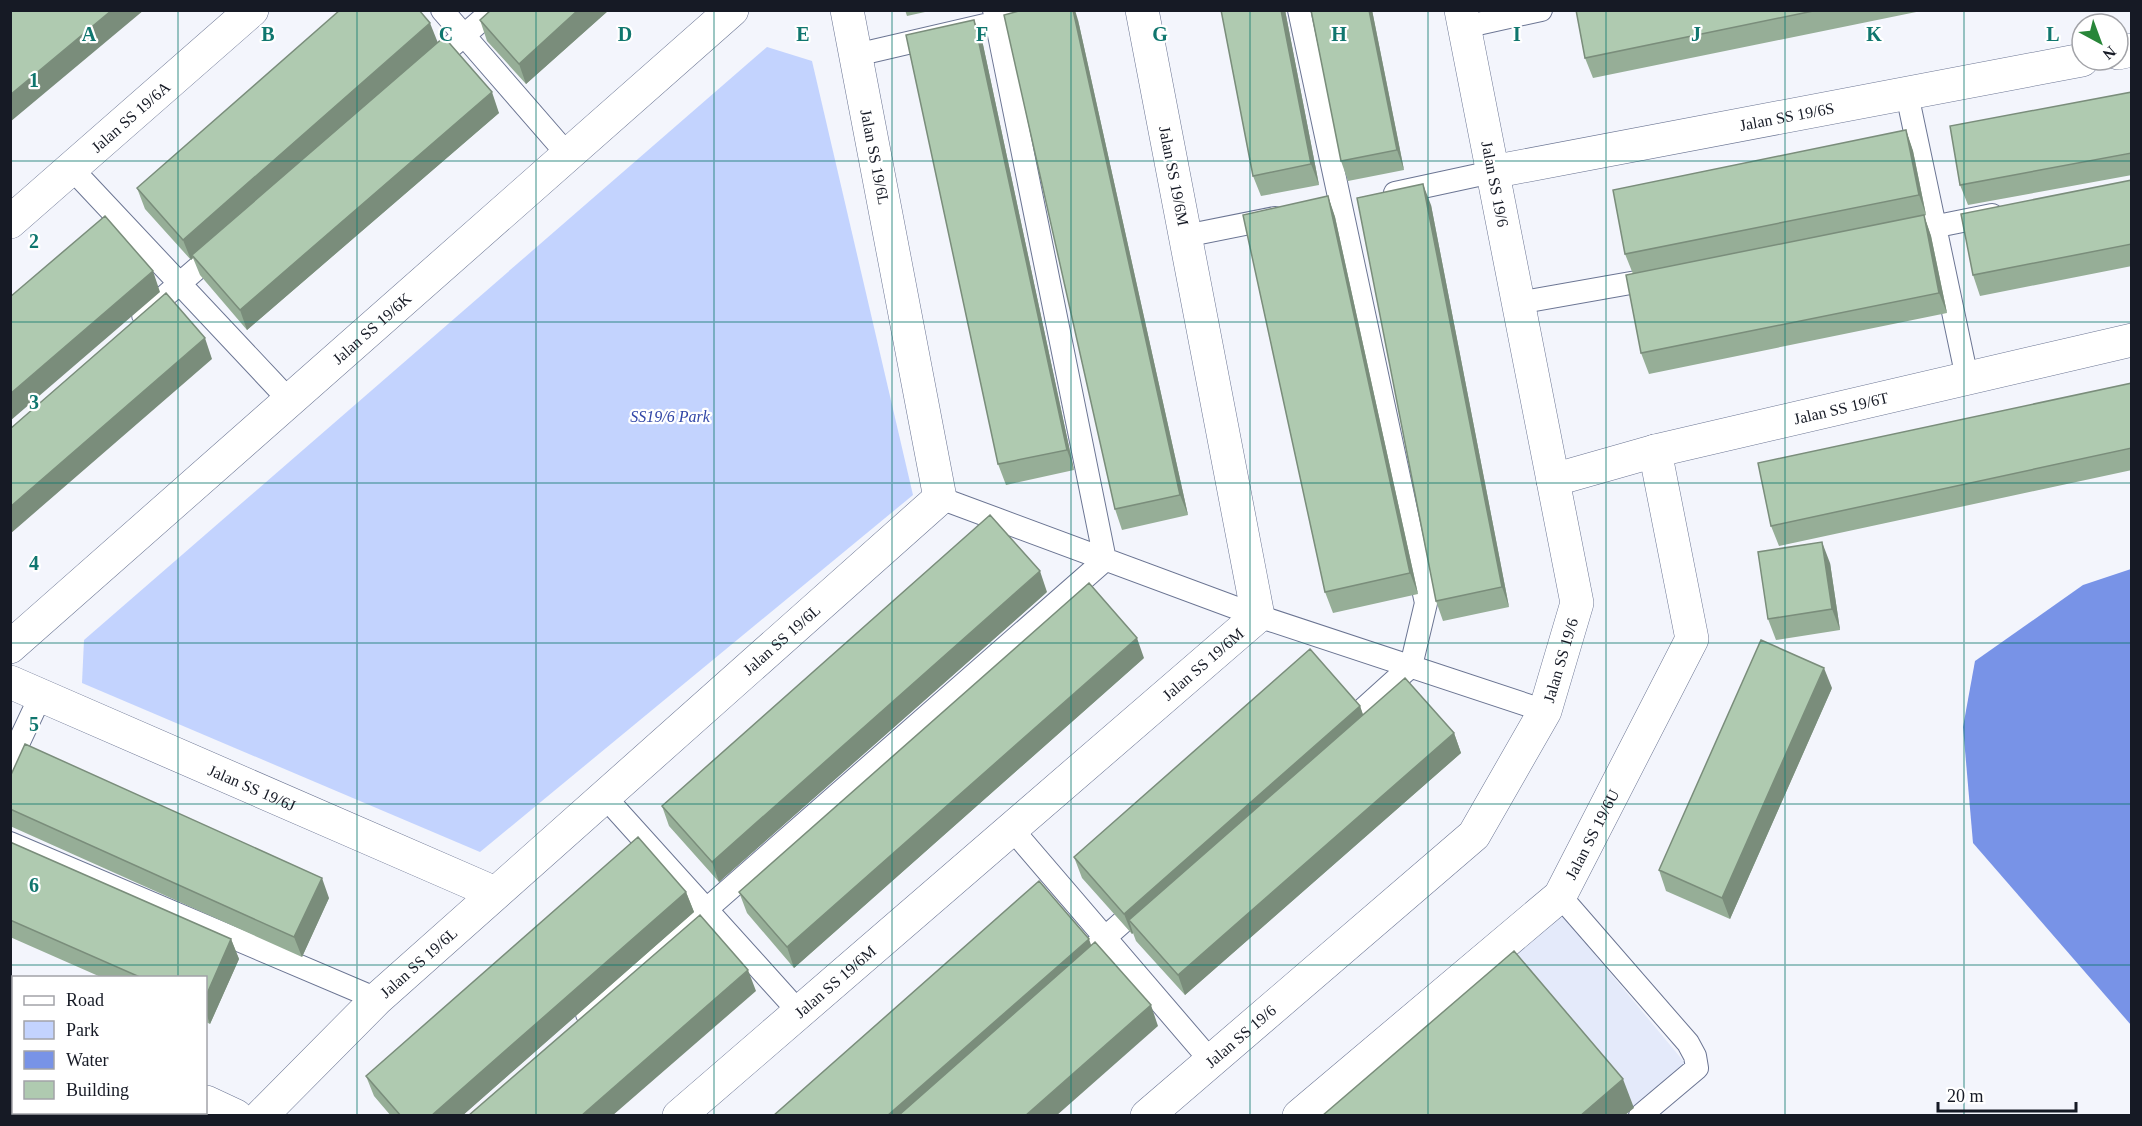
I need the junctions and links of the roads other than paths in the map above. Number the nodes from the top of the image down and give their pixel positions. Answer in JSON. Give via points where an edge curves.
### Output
{"nodes":[{"id":1,"x":442,"y":10,"type":"edge"},
{"id":2,"x":493,"y":10,"type":"edge"},
{"id":3,"x":732,"y":10,"type":"edge"},
{"id":4,"x":847,"y":10,"type":"edge"},
{"id":5,"x":1048,"y":10,"type":"edge"},
{"id":6,"x":1142,"y":10,"type":"edge"},
{"id":7,"x":1299,"y":10,"type":"edge"},
{"id":8,"x":1541,"y":10,"type":"edge"},
{"id":9,"x":239,"y":15,"type":"edge"},
{"id":10,"x":995,"y":16,"type":"edge"},
{"id":11,"x":1463,"y":19,"type":"edge"},
{"id":12,"x":464,"y":36,"type":"junction"},
{"id":13,"x":856,"y":55,"type":"junction"},
{"id":14,"x":2070,"y":62,"type":"edge"},
{"id":15,"x":411,"y":82,"type":"edge"},
{"id":16,"x":1906,"y":94,"type":"junction"},
{"id":17,"x":568,"y":155,"type":"junction"},
{"id":18,"x":73,"y":170,"type":"junction"},
{"id":19,"x":1492,"y":172,"type":"junction"},
{"id":20,"x":1341,"y":204,"type":"junction"},
{"id":21,"x":1318,"y":208,"type":"edge"},
{"id":22,"x":2016,"y":211,"type":"edge"},
{"id":23,"x":1296,"y":213,"type":"edge"},
{"id":24,"x":10,"y":222,"type":"edge"},
{"id":25,"x":1935,"y":227,"type":"junction"},
{"id":26,"x":1185,"y":236,"type":"junction"},
{"id":27,"x":233,"y":237,"type":"edge"},
{"id":28,"x":1877,"y":238,"type":"edge"},
{"id":29,"x":1680,"y":274,"type":"edge"},
{"id":30,"x":180,"y":284,"type":"junction"},
{"id":31,"x":1518,"y":303,"type":"junction"},
{"id":32,"x":126,"y":330,"type":"edge"},
{"id":33,"x":2132,"y":340,"type":"edge"},
{"id":34,"x":1967,"y":378,"type":"junction"},
{"id":35,"x":290,"y":401,"type":"junction"},
{"id":36,"x":1655,"y":451,"type":"junction"},
{"id":37,"x":1553,"y":480,"type":"junction"},
{"id":38,"x":940,"y":498,"type":"junction"},
{"id":39,"x":1105,"y":560,"type":"junction"},
{"id":40,"x":1258,"y":616,"type":"junction"},
{"id":41,"x":10,"y":647,"type":"edge"},
{"id":42,"x":1412,"y":666,"type":"junction"},
{"id":43,"x":10,"y":682,"type":"edge"},
{"id":44,"x":41,"y":695,"type":"junction"},
{"id":45,"x":1545,"y":711,"type":"junction"},
{"id":46,"x":1324,"y":744,"type":"edge"},
{"id":47,"x":10,"y":760,"type":"edge"},
{"id":48,"x":604,"y":796,"type":"junction"},
{"id":49,"x":1011,"y":828,"type":"junction"},
{"id":50,"x":10,"y":843,"type":"edge"},
{"id":51,"x":1158,"y":891,"type":"edge"},
{"id":52,"x":495,"y":892,"type":"junction"},
{"id":53,"x":1560,"y":896,"type":"junction"},
{"id":54,"x":706,"y":908,"type":"junction"},
{"id":55,"x":1105,"y":937,"type":"junction"},
{"id":56,"x":1061,"y":976,"type":"edge"},
{"id":57,"x":377,"y":999,"type":"junction"},
{"id":58,"x":799,"y":1012,"type":"junction"},
{"id":59,"x":567,"y":1031,"type":"edge"},
{"id":60,"x":1211,"y":1061,"type":"junction"},
{"id":61,"x":207,"y":1102,"type":"edge"},
{"id":62,"x":237,"y":1116,"type":"edge"},
{"id":63,"x":261,"y":1116,"type":"edge"},
{"id":64,"x":679,"y":1116,"type":"edge"},
{"id":65,"x":1147,"y":1116,"type":"edge"},
{"id":66,"x":1299,"y":1116,"type":"edge"},
{"id":67,"x":1640,"y":1116,"type":"edge"}],
"edges":[{"from":1,"to":12,"type":"lane"},
{"from":2,"to":12,"type":"lane"},
{"from":3,"to":17,"type":"street","name":"Jalan SS 19/6K"},
{"from":4,"to":13,"type":"street","name":"Jalan SS 19/6L"},
{"from":5,"to":10,"type":"lane"},
{"from":6,"to":26,"type":"street","name":"Jalan SS 19/6M"},
{"from":7,"to":20,"type":"lane"},
{"from":8,"to":11,"type":"lane"},
{"from":9,"to":18,"type":"street","name":"Jalan SS 19/6A"},
{"from":10,"to":13,"type":"lane"},
{"from":10,"to":39,"type":"lane"},
{"from":11,"to":19,"type":"street","name":"Jalan SS 19/6"},
{"from":12,"to":15,"type":"lane"},
{"from":12,"to":17,"type":"lane"},
{"from":13,"to":38,"type":"street","name":"Jalan SS 19/6L"},
{"from":14,"to":16,"type":"street","name":"Jalan SS 19/6S"},
{"from":16,"to":19,"type":"street","name":"Jalan SS 19/6S"},
{"from":16,"to":25,"type":"lane"},
{"from":17,"to":35,"type":"street","name":"Jalan SS 19/6K"},
{"from":18,"to":24,"type":"street","name":"Jalan SS 19/6A"},
{"from":18,"to":30,"type":"lane"},
{"from":19,"to":20,"type":"lane"},
{"from":19,"to":31,"type":"street","name":"Jalan SS 19/6"},
{"from":20,"to":21,"type":"lane"},
{"from":20,"to":42,"type":"lane","via":[[1426,603]]},
{"from":22,"to":25,"type":"lane"},
{"from":23,"to":26,"type":"lane"},
{"from":25,"to":28,"type":"lane"},
{"from":25,"to":34,"type":"lane"},
{"from":26,"to":40,"type":"street","name":"Jalan SS 19/6M"},
{"from":27,"to":30,"type":"lane"},
{"from":29,"to":31,"type":"lane"},
{"from":30,"to":32,"type":"lane"},
{"from":30,"to":35,"type":"lane"},
{"from":31,"to":37,"type":"street","name":"Jalan SS 19/6"},
{"from":33,"to":34,"type":"street","name":"Jalan SS 19/6T"},
{"from":34,"to":36,"type":"street","name":"Jalan SS 19/6T"},
{"from":35,"to":41,"type":"street","name":"Jalan SS 19/6K"},
{"from":36,"to":37,"type":"street","name":"Jalan SS 19/6T"},
{"from":36,"to":53,"type":"street","name":"Jalan SS 19/6U","via":[[1692,639]]},
{"from":37,"to":45,"type":"street","name":"Jalan SS 19/6","via":[[1577,603]]},
{"from":38,"to":39,"type":"lane"},
{"from":38,"to":48,"type":"street","name":"Jalan SS 19/6L"},
{"from":39,"to":40,"type":"lane"},
{"from":39,"to":54,"type":"lane"},
{"from":40,"to":42,"type":"lane"},
{"from":40,"to":49,"type":"street","name":"Jalan SS 19/6M"},
{"from":42,"to":45,"type":"lane"},
{"from":42,"to":46,"type":"lane"},
{"from":43,"to":44,"type":"street","name":"Jalan SS 19/6J"},
{"from":44,"to":47,"type":"lane"},
{"from":44,"to":52,"type":"street","name":"Jalan SS 19/6J"},
{"from":45,"to":60,"type":"street","name":"Jalan SS 19/6","via":[[1474,835]]},
{"from":48,"to":52,"type":"street","name":"Jalan SS 19/6L"},
{"from":48,"to":54,"type":"lane"},
{"from":49,"to":55,"type":"lane"},
{"from":49,"to":58,"type":"street","name":"Jalan SS 19/6M"},
{"from":50,"to":57,"type":"lane"},
{"from":51,"to":55,"type":"lane"},
{"from":52,"to":57,"type":"street","name":"Jalan SS 19/6L"},
{"from":53,"to":66,"type":"street","name":"Jalan SS 19/6U"},
{"from":53,"to":67,"type":"lane","via":[[1688,1043],[1695,1056],[1697,1068]]},
{"from":54,"to":58,"type":"lane"},
{"from":54,"to":59,"type":"lane"},
{"from":55,"to":56,"type":"lane"},
{"from":55,"to":60,"type":"lane"},
{"from":57,"to":63,"type":"street","name":"Jalan SS 19/6L"},
{"from":58,"to":64,"type":"street","name":"Jalan SS 19/6M"},
{"from":60,"to":65,"type":"street","name":"Jalan SS 19/6"},
{"from":61,"to":62,"type":"street"}]}
